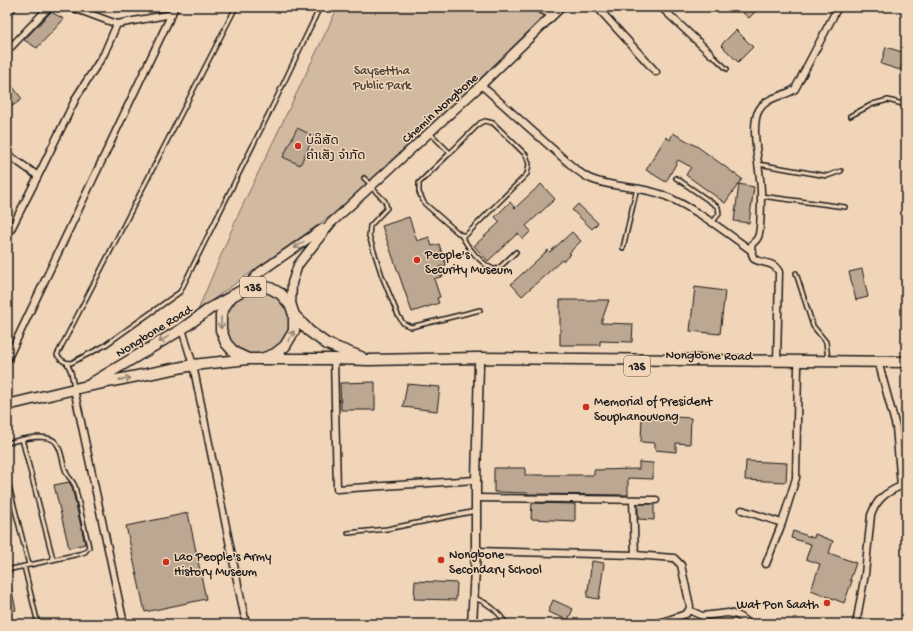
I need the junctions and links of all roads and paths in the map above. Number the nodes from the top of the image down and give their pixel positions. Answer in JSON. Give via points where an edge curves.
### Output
{"nodes":[{"id":1,"x":13,"y":7,"type":"edge"},
{"id":2,"x":49,"y":7,"type":"edge"},
{"id":3,"x":71,"y":7,"type":"edge"},
{"id":4,"x":175,"y":7,"type":"edge"},
{"id":5,"x":236,"y":7,"type":"edge"},
{"id":6,"x":320,"y":7,"type":"edge"},
{"id":7,"x":536,"y":7,"type":"edge"},
{"id":8,"x":561,"y":7,"type":"edge"},
{"id":9,"x":597,"y":7,"type":"edge"},
{"id":10,"x":661,"y":7,"type":"edge"},
{"id":11,"x":838,"y":7,"type":"edge"},
{"id":12,"x":7,"y":14,"type":"edge"},
{"id":13,"x":172,"y":14,"type":"junction"},
{"id":14,"x":552,"y":15,"type":"junction"},
{"id":15,"x":117,"y":24,"type":"junction"},
{"id":16,"x":11,"y":47,"type":"dead end"},
{"id":17,"x":711,"y":54,"type":"joint"},
{"id":18,"x":727,"y":69,"type":"dead end"},
{"id":19,"x":656,"y":72,"type":"dead end"},
{"id":20,"x":482,"y":85,"type":"junction"},
{"id":21,"x":906,"y":105,"type":"edge"},
{"id":22,"x":850,"y":116,"type":"dead end"},
{"id":23,"x":429,"y":133,"type":"junction"},
{"id":24,"x":7,"y":154,"type":"edge"},
{"id":25,"x":450,"y":154,"type":"junction"},
{"id":26,"x":758,"y":164,"type":"junction"},
{"id":27,"x":841,"y":171,"type":"dead end"},
{"id":28,"x":38,"y":176,"type":"junction"},
{"id":29,"x":364,"y":178,"type":"dead end"},
{"id":30,"x":676,"y":178,"type":"dead end"},
{"id":31,"x":370,"y":186,"type":"junction"},
{"id":32,"x":637,"y":188,"type":"junction"},
{"id":33,"x":761,"y":196,"type":"junction"},
{"id":34,"x":845,"y":207,"type":"dead end"},
{"id":35,"x":331,"y":223,"type":"junction"},
{"id":36,"x":712,"y":223,"type":"junction"},
{"id":37,"x":462,"y":235,"type":"junction"},
{"id":38,"x":7,"y":237,"type":"edge"},
{"id":39,"x":623,"y":248,"type":"dead end"},
{"id":40,"x":752,"y":251,"type":"junction"},
{"id":41,"x":516,"y":252,"type":"dead end"},
{"id":42,"x":796,"y":273,"type":"dead end"},
{"id":43,"x":243,"y":290,"type":"junction"},
{"id":44,"x":232,"y":296,"type":"junction"},
{"id":45,"x":480,"y":310,"type":"dead end"},
{"id":46,"x":292,"y":311,"type":"junction"},
{"id":47,"x":182,"y":329,"type":"junction"},
{"id":48,"x":261,"y":358,"type":"junction"},
{"id":49,"x":248,"y":359,"type":"junction"},
{"id":50,"x":334,"y":359,"type":"junction"},
{"id":51,"x":7,"y":360,"type":"edge"},
{"id":52,"x":369,"y":360,"type":"junction"},
{"id":53,"x":777,"y":361,"type":"junction"},
{"id":54,"x":828,"y":361,"type":"junction"},
{"id":55,"x":906,"y":362,"type":"edge"},
{"id":56,"x":67,"y":363,"type":"junction"},
{"id":57,"x":193,"y":365,"type":"junction"},
{"id":58,"x":479,"y":365,"type":"junction"},
{"id":59,"x":798,"y":368,"type":"junction"},
{"id":60,"x":880,"y":368,"type":"junction"},
{"id":61,"x":906,"y":369,"type":"edge"},
{"id":62,"x":87,"y":386,"type":"junction"},
{"id":63,"x":74,"y":389,"type":"junction"},
{"id":64,"x":7,"y":405,"type":"edge"},
{"id":65,"x":22,"y":440,"type":"junction"},
{"id":66,"x":7,"y":443,"type":"edge"},
{"id":67,"x":7,"y":478,"type":"edge"},
{"id":68,"x":476,"y":480,"type":"junction"},
{"id":69,"x":903,"y":486,"type":"edge"},
{"id":70,"x":476,"y":498,"type":"junction"},
{"id":71,"x":656,"y":500,"type":"dead end"},
{"id":72,"x":633,"y":501,"type":"junction"},
{"id":73,"x":742,"y":510,"type":"dead end"},
{"id":74,"x":476,"y":511,"type":"junction"},
{"id":75,"x":782,"y":523,"type":"junction"},
{"id":76,"x":348,"y":533,"type":"dead end"},
{"id":77,"x":476,"y":550,"type":"junction"},
{"id":78,"x":635,"y":555,"type":"junction"},
{"id":79,"x":53,"y":559,"type":"junction"},
{"id":80,"x":766,"y":564,"type":"dead end"},
{"id":81,"x":29,"y":565,"type":"junction"},
{"id":82,"x":24,"y":566,"type":"junction"},
{"id":83,"x":7,"y":570,"type":"edge"},
{"id":84,"x":474,"y":598,"type":"junction"},
{"id":85,"x":689,"y":610,"type":"junction"},
{"id":86,"x":702,"y":616,"type":"junction"},
{"id":87,"x":38,"y":624,"type":"edge"},
{"id":88,"x":69,"y":624,"type":"edge"},
{"id":89,"x":81,"y":624,"type":"edge"},
{"id":90,"x":124,"y":624,"type":"edge"},
{"id":91,"x":246,"y":624,"type":"edge"},
{"id":92,"x":472,"y":624,"type":"edge"},
{"id":93,"x":506,"y":624,"type":"edge"},
{"id":94,"x":656,"y":624,"type":"edge"},
{"id":95,"x":705,"y":624,"type":"edge"},
{"id":96,"x":749,"y":624,"type":"edge"},
{"id":97,"x":856,"y":624,"type":"edge"}],
"edges":[{"from":1,"to":12,"type":"street"},
{"from":2,"to":16,"type":"street"},
{"from":3,"to":15,"type":"street"},
{"from":4,"to":13,"type":"street"},
{"from":5,"to":56,"type":"lane","via":[[57,355]]},
{"from":6,"to":56,"type":"lane","via":[[180,292],[104,346]]},
{"from":7,"to":14,"type":"street"},
{"from":8,"to":14,"type":"street","name":"Chemin Nongbone"},
{"from":9,"to":19,"type":"street"},
{"from":10,"to":17,"type":"street"},
{"from":11,"to":26,"type":"street","via":[[796,88],[768,100],[759,110],[755,128]]},
{"from":13,"to":15,"type":"street"},
{"from":13,"to":51,"type":"street"},
{"from":14,"to":20,"type":"street","name":"Chemin Nongbone"},
{"from":15,"to":28,"type":"street","via":[[104,54],[77,96]]},
{"from":17,"to":18,"type":"lane"},
{"from":20,"to":23,"type":"street","name":"Chemin Nongbone"},
{"from":20,"to":32,"type":"street","via":[[585,176]]},
{"from":21,"to":22,"type":"lane","via":[[888,100],[873,104]]},
{"from":23,"to":25,"type":"lane"},
{"from":23,"to":31,"type":"street","name":"Chemin Nongbone"},
{"from":24,"to":28,"type":"street"},
{"from":25,"to":37,"type":"lane","via":[[419,183],[419,192],[424,203]]},
{"from":25,"to":37,"type":"lane","via":[[485,121],[493,123],[526,155],[529,164],[524,178],[466,235]]},
{"from":26,"to":27,"type":"lane","via":[[827,176]]},
{"from":26,"to":33,"type":"street"},
{"from":28,"to":38,"type":"street"},
{"from":29,"to":31,"type":"lane"},
{"from":30,"to":36,"type":"lane","via":[[718,207],[719,214]]},
{"from":31,"to":35,"type":"street","name":"Chemin Nongbone","via":[[345,205]]},
{"from":31,"to":45,"type":"lane","via":[[385,201],[387,208],[370,226],[369,236],[389,294],[403,323],[411,327]]},
{"from":32,"to":36,"type":"street","via":[[663,195]]},
{"from":32,"to":39,"type":"lane"},
{"from":33,"to":34,"type":"lane"},
{"from":33,"to":40,"type":"street","via":[[759,237],[753,244]]},
{"from":35,"to":43,"type":"street","name":"Nongbone Road","one_way":true,"via":[[260,272]]},
{"from":35,"to":46,"type":"street","via":[[298,265],[292,283]]},
{"from":36,"to":40,"type":"street"},
{"from":37,"to":41,"type":"lane","via":[[471,249],[495,270]]},
{"from":40,"to":53,"type":"street","via":[[754,259],[773,264],[779,272]]},
{"from":42,"to":54,"type":"lane","via":[[813,326],[826,342]]},
{"from":43,"to":44,"type":"highway","name":"Nongbone Road","number":"13S"},
{"from":43,"to":46,"type":"highway","name":"Nongbone Road","number":"13S","via":[[260,286],[270,288],[281,294]]},
{"from":44,"to":47,"type":"highway","name":"Nongbone Road","number":"13S"},
{"from":44,"to":49,"type":"highway","name":"Nongbone Road","number":"13S","one_way":true,"via":[[221,314],[221,330],[226,343],[235,353]]},
{"from":48,"to":46,"type":"highway","name":"Nongbone Road","number":"13S","one_way":true,"via":[[275,354],[285,346],[294,331]]},
{"from":46,"to":52,"type":"highway","name":"Nongbone Road","number":"13S","via":[[309,331],[327,344]]},
{"from":47,"to":57,"type":"street"},
{"from":47,"to":62,"type":"highway","name":"Nongbone Road","number":"13S","one_way":true},
{"from":48,"to":49,"type":"highway","name":"Nongbone Road","number":"13S"},
{"from":48,"to":50,"type":"highway","name":"Nongbone Road","number":"13S"},
{"from":49,"to":57,"type":"highway","name":"Nongbone Road","number":"13S"},
{"from":50,"to":52,"type":"highway","name":"Nongbone Road","number":"13S"},
{"from":50,"to":68,"type":"street","via":[[336,489]]},
{"from":52,"to":53,"type":"highway","name":"Nongbone Road","number":"13S","via":[[478,358]]},
{"from":52,"to":58,"type":"highway","name":"Nongbone Road","number":"13S","via":[[390,366]]},
{"from":53,"to":54,"type":"highway","name":"Nongbone Road","number":"13S"},
{"from":54,"to":55,"type":"highway","name":"Nongbone Road","number":"13S"},
{"from":56,"to":63,"type":"lane"},
{"from":62,"to":57,"type":"highway","name":"Nongbone Road","number":"13S","one_way":true},
{"from":57,"to":91,"type":"street"},
{"from":58,"to":59,"type":"highway","name":"Nongbone Road","number":"13S"},
{"from":58,"to":68,"type":"street"},
{"from":59,"to":60,"type":"highway","name":"Nongbone Road","number":"13S"},
{"from":59,"to":75,"type":"street","via":[[796,478]]},
{"from":60,"to":61,"type":"highway","name":"Nongbone Road","number":"13S"},
{"from":60,"to":69,"type":"street","via":[[896,427]]},
{"from":62,"to":63,"type":"highway","name":"Nongbone Road","number":"13S"},
{"from":63,"to":64,"type":"highway","name":"Nongbone Road","number":"13S"},
{"from":63,"to":90,"type":"street"},
{"from":65,"to":66,"type":"lane"},
{"from":65,"to":79,"type":"lane"},
{"from":65,"to":79,"type":"lane","via":[[44,437],[57,444],[67,474],[76,486],[89,547],[79,554]]},
{"from":67,"to":81,"type":"lane"},
{"from":68,"to":70,"type":"street"},
{"from":69,"to":97,"type":"street","via":[[888,491],[873,509]]},
{"from":70,"to":72,"type":"street"},
{"from":70,"to":74,"type":"street"},
{"from":71,"to":72,"type":"street"},
{"from":72,"to":78,"type":"street"},
{"from":73,"to":75,"type":"street"},
{"from":74,"to":76,"type":"lane","via":[[386,529]]},
{"from":74,"to":77,"type":"street"},
{"from":75,"to":80,"type":"street"},
{"from":77,"to":78,"type":"street"},
{"from":77,"to":84,"type":"street"},
{"from":78,"to":85,"type":"street","via":[[678,560]]},
{"from":79,"to":81,"type":"lane"},
{"from":81,"to":82,"type":"lane"},
{"from":82,"to":83,"type":"lane"},
{"from":82,"to":87,"type":"lane"},
{"from":84,"to":92,"type":"street"},
{"from":84,"to":93,"type":"lane","via":[[485,602]]},
{"from":85,"to":86,"type":"street"},
{"from":85,"to":94,"type":"street","via":[[686,614]]},
{"from":86,"to":95,"type":"lane"},
{"from":86,"to":96,"type":"street","via":[[728,613],[737,615]]},
{"from":88,"to":89,"type":"lane"}]}
